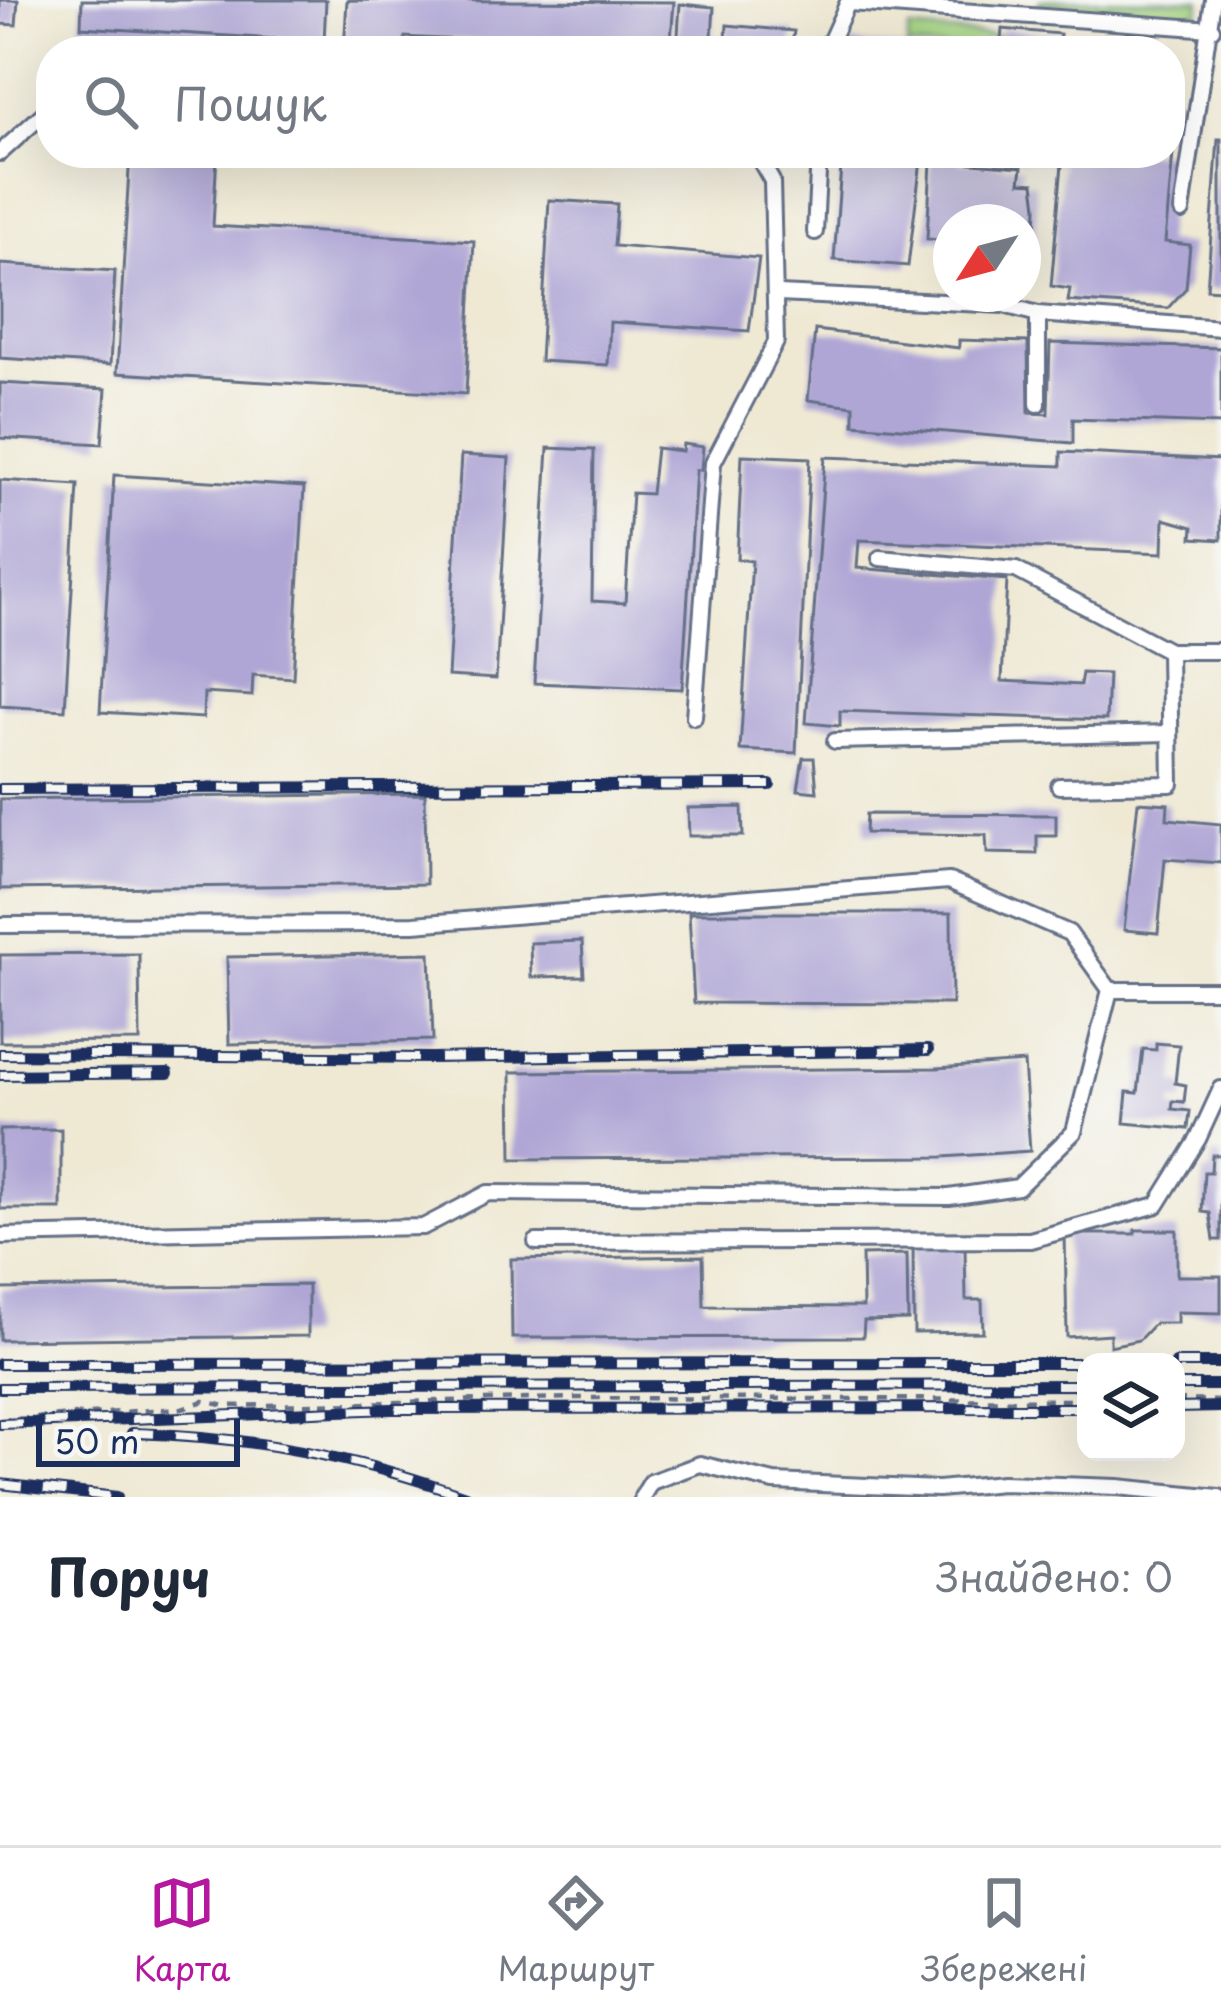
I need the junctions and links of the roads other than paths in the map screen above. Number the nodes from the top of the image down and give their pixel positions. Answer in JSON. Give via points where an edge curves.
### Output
{"nodes":[{"id":1,"x":1213,"y":0,"type":"edge"},
{"id":2,"x":849,"y":1,"type":"edge"},
{"id":3,"x":1212,"y":29,"type":"junction"},
{"id":4,"x":833,"y":36,"type":"edge"},
{"id":5,"x":36,"y":118,"type":"edge"},
{"id":6,"x":0,"y":153,"type":"edge"},
{"id":7,"x":765,"y":168,"type":"edge"},
{"id":8,"x":819,"y":168,"type":"edge"},
{"id":9,"x":1182,"y":211,"type":"dead end"},
{"id":10,"x":815,"y":232,"type":"dead end"},
{"id":11,"x":779,"y":294,"type":"junction"},
{"id":12,"x":1038,"y":314,"type":"junction"},
{"id":13,"x":1221,"y":328,"type":"edge"},
{"id":14,"x":1038,"y":404,"type":"dead end"},
{"id":15,"x":880,"y":558,"type":"dead end"},
{"id":16,"x":1169,"y":651,"type":"junction"},
{"id":17,"x":1221,"y":651,"type":"edge"},
{"id":18,"x":694,"y":717,"type":"dead end"},
{"id":19,"x":1170,"y":733,"type":"junction"},
{"id":20,"x":835,"y":741,"type":"dead end"},
{"id":21,"x":1059,"y":786,"type":"dead end"},
{"id":22,"x":0,"y":925,"type":"edge"},
{"id":23,"x":1109,"y":990,"type":"junction"},
{"id":24,"x":1221,"y":990,"type":"edge"},
{"id":25,"x":1221,"y":1089,"type":"edge"},
{"id":26,"x":0,"y":1236,"type":"edge"},
{"id":27,"x":536,"y":1242,"type":"dead end"},
{"id":28,"x":938,"y":1493,"type":"edge"},
{"id":29,"x":643,"y":1497,"type":"edge"},
{"id":30,"x":1219,"y":1497,"type":"edge"}],
"edges":[{"from":1,"to":3,"type":"lane"},
{"from":2,"to":3,"type":"lane"},
{"from":2,"to":4,"type":"lane"},
{"from":3,"to":9,"type":"lane"},
{"from":5,"to":6,"type":"lane"},
{"from":7,"to":11,"type":"lane"},
{"from":8,"to":10,"type":"lane"},
{"from":11,"to":12,"type":"lane","via":[[1004,305]]},
{"from":11,"to":18,"type":"lane","via":[[776,342],[713,463]]},
{"from":12,"to":13,"type":"lane"},
{"from":12,"to":14,"type":"lane"},
{"from":15,"to":16,"type":"lane","via":[[1016,570]]},
{"from":16,"to":17,"type":"lane"},
{"from":16,"to":19,"type":"lane"},
{"from":19,"to":20,"type":"lane"},
{"from":19,"to":21,"type":"lane","via":[[1171,784]]},
{"from":22,"to":23,"type":"lane","via":[[414,924],[949,881],[1069,933]]},
{"from":23,"to":24,"type":"lane"},
{"from":23,"to":26,"type":"lane","via":[[1074,1132],[1018,1187],[950,1197],[488,1193],[423,1227]]},
{"from":25,"to":27,"type":"lane","via":[[1157,1205],[1030,1240]]},
{"from":28,"to":29,"type":"lane","via":[[774,1482],[700,1464],[651,1482]]},
{"from":28,"to":30,"type":"lane","via":[[1025,1484]]}]}
